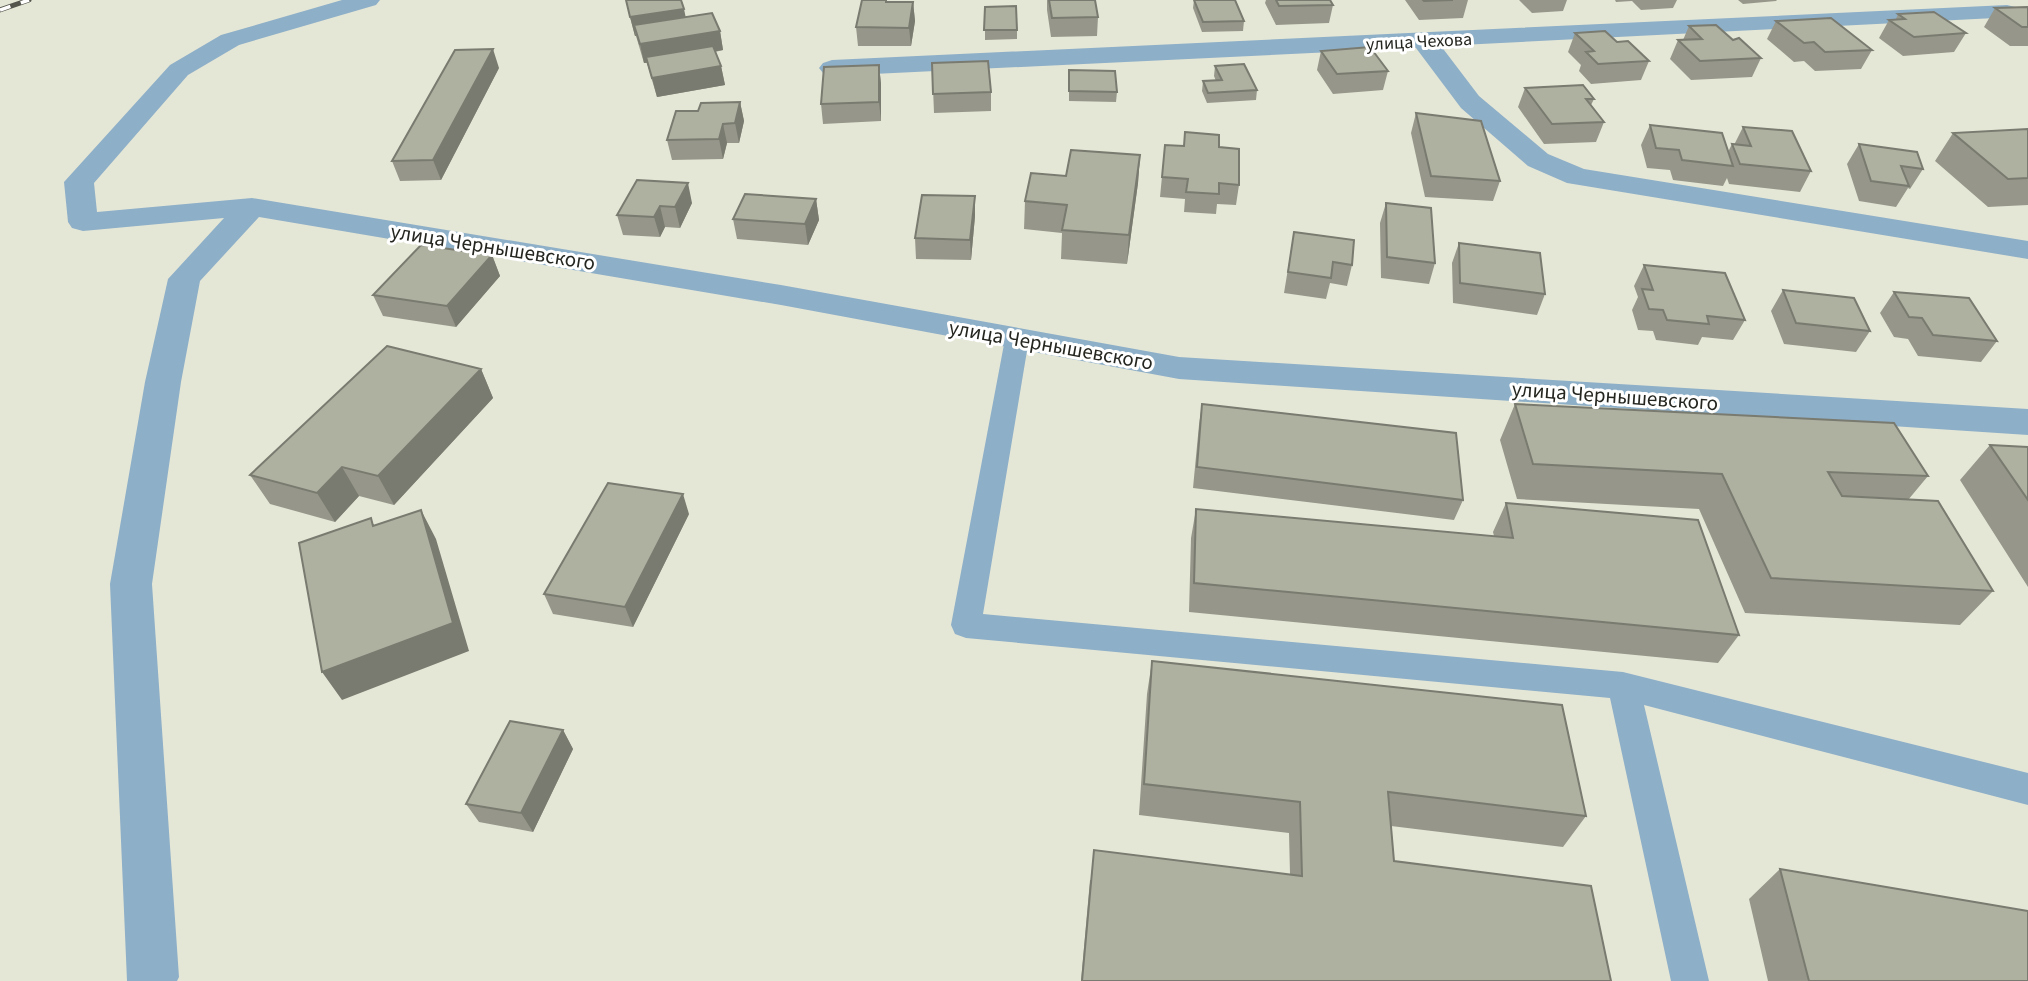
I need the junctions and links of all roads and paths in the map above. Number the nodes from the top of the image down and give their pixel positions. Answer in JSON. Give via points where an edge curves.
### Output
{"nodes":[{"id":1,"x":369,"y":0,"type":"edge"},
{"id":2,"x":2007,"y":12,"type":"edge"},
{"id":3,"x":1425,"y":42,"type":"junction"},
{"id":4,"x":832,"y":68,"type":"edge"},
{"id":5,"x":252,"y":207,"type":"junction"},
{"id":6,"x":2028,"y":250,"type":"edge"},
{"id":7,"x":1017,"y":339,"type":"junction"},
{"id":8,"x":2028,"y":422,"type":"edge"},
{"id":9,"x":1623,"y":686,"type":"junction"},
{"id":10,"x":2028,"y":789,"type":"edge"},
{"id":11,"x":152,"y":976,"type":"dead end"},
{"id":12,"x":1690,"y":981,"type":"edge"}],
"edges":[{"from":1,"to":5,"type":"street","name":"улица Чернышевского","via":[[230,40],[179,70],[79,182],[83,222]]},
{"from":2,"to":3,"type":"street","name":"улица Чехова"},
{"from":3,"to":4,"type":"street","name":"улица Чехова"},
{"from":3,"to":6,"type":"street","via":[[1470,102],[1538,160],[1577,177]]},
{"from":5,"to":7,"type":"street","name":"улица Чернышевского"},
{"from":5,"to":11,"type":"street","via":[[184,279],[131,584]]},
{"from":7,"to":8,"type":"street","name":"улица Чернышевского","via":[[1179,368]]},
{"from":7,"to":9,"type":"lane","via":[[966,625]]},
{"from":9,"to":10,"type":"lane"},
{"from":9,"to":12,"type":"lane"}]}
